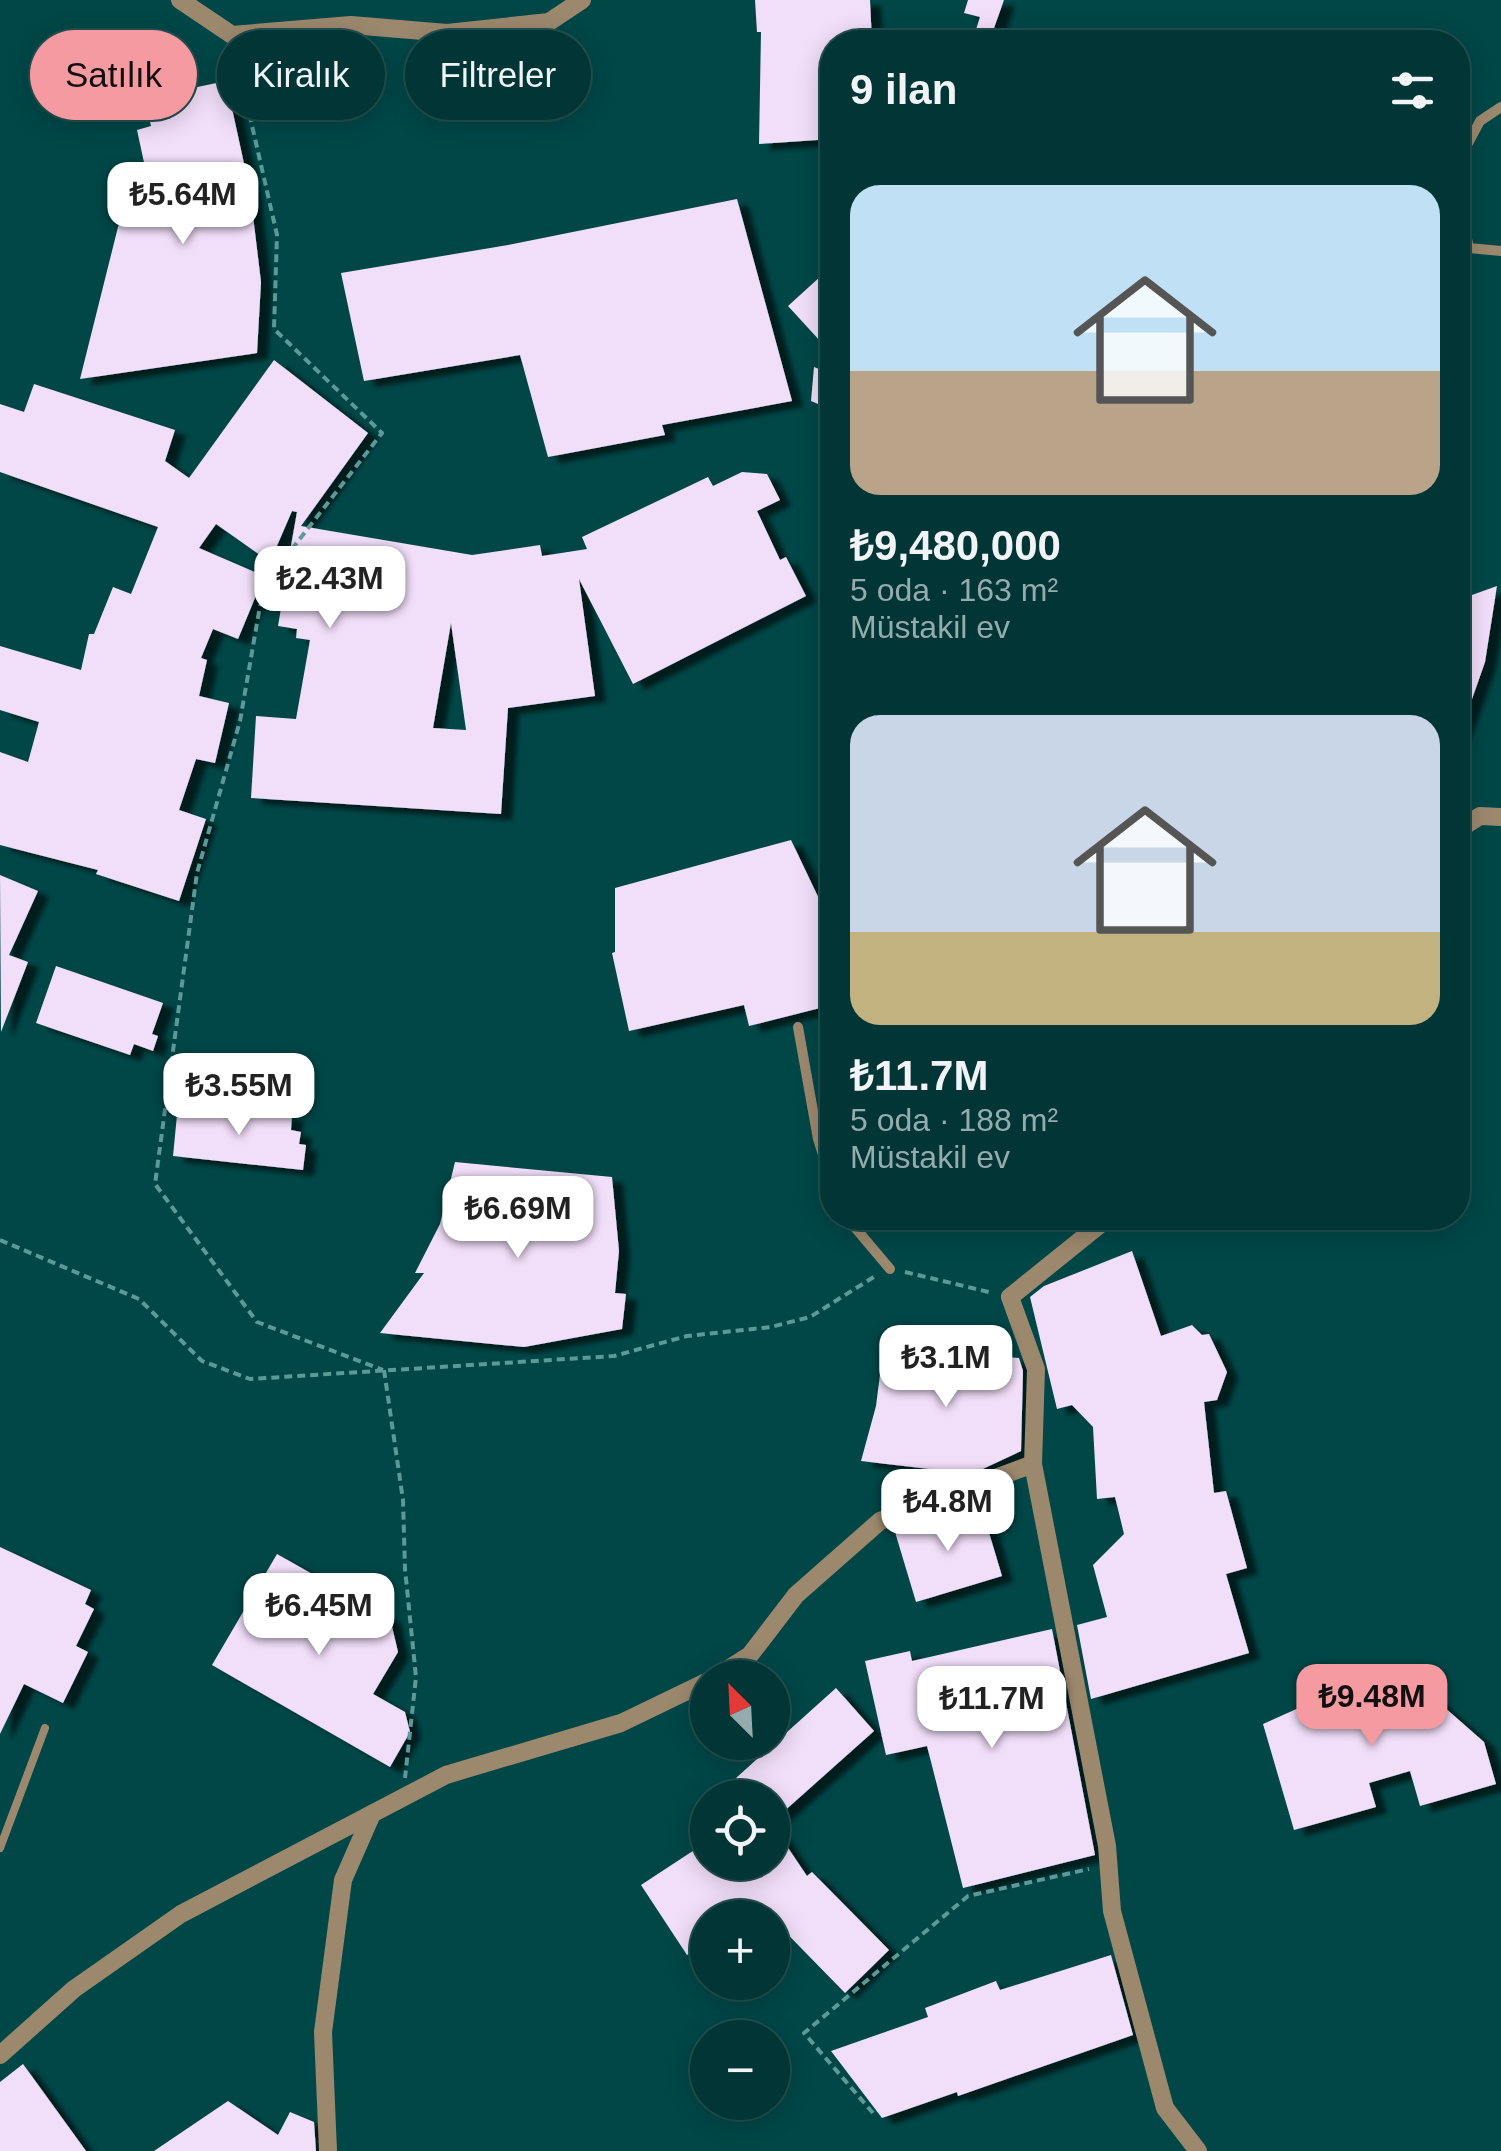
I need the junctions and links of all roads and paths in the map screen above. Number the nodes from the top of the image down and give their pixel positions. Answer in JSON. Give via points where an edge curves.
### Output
{"nodes":[{"id":1,"x":180,"y":0,"type":"edge"},
{"id":2,"x":582,"y":0,"type":"edge"},
{"id":3,"x":225,"y":30,"type":"edge"},
{"id":4,"x":292,"y":30,"type":"edge"},
{"id":5,"x":1501,"y":107,"type":"edge"},
{"id":6,"x":251,"y":120,"type":"edge"},
{"id":7,"x":1470,"y":139,"type":"edge"},
{"id":8,"x":1470,"y":248,"type":"edge"},
{"id":9,"x":1501,"y":251,"type":"edge"},
{"id":10,"x":1501,"y":817,"type":"edge"},
{"id":11,"x":1470,"y":822,"type":"edge"},
{"id":12,"x":798,"y":1028,"type":"dead end"},
{"id":13,"x":820,"y":1145,"type":"edge"},
{"id":14,"x":857,"y":1230,"type":"edge"},
{"id":15,"x":1093,"y":1230,"type":"edge"},
{"id":16,"x":0,"y":1240,"type":"edge"},
{"id":17,"x":890,"y":1269,"type":"junction"},
{"id":18,"x":1010,"y":1297,"type":"junction"},
{"id":19,"x":384,"y":1370,"type":"junction"},
{"id":20,"x":1032,"y":1464,"type":"junction"},
{"id":21,"x":742,"y":1660,"type":"edge"},
{"id":22,"x":690,"y":1690,"type":"edge"},
{"id":23,"x":46,"y":1728,"type":"dead end"},
{"id":24,"x":403,"y":1798,"type":"junction"},
{"id":25,"x":372,"y":1814,"type":"junction"},
{"id":26,"x":0,"y":1848,"type":"edge"},
{"id":27,"x":1109,"y":1864,"type":"junction"},
{"id":28,"x":0,"y":2055,"type":"edge"},
{"id":29,"x":873,"y":2112,"type":"dead end"},
{"id":30,"x":328,"y":2151,"type":"edge"},
{"id":31,"x":1198,"y":2151,"type":"edge"}],
"edges":[{"from":1,"to":3,"type":"street"},
{"from":2,"to":4,"type":"street","via":[[549,22],[447,33],[351,25]]},
{"from":5,"to":7,"type":"street","via":[[1480,120]]},
{"from":6,"to":19,"type":"path","via":[[277,236],[274,329],[382,432],[292,549],[260,606],[240,721],[197,873],[155,1184],[257,1322]]},
{"from":8,"to":9,"type":"street"},
{"from":10,"to":11,"type":"street"},
{"from":12,"to":13,"type":"street"},
{"from":14,"to":17,"type":"street"},
{"from":15,"to":18,"type":"street"},
{"from":16,"to":19,"type":"path","via":[[139,1299],[202,1361],[250,1379]]},
{"from":17,"to":18,"type":"path"},
{"from":17,"to":19,"type":"path","via":[[810,1317],[771,1327],[687,1336],[614,1356]]},
{"from":18,"to":20,"type":"street","via":[[1036,1369]]},
{"from":19,"to":24,"type":"path","via":[[403,1500],[416,1677]]},
{"from":20,"to":21,"type":"street","via":[[880,1521],[796,1594]]},
{"from":20,"to":27,"type":"street"},
{"from":22,"to":24,"type":"street","via":[[622,1724],[446,1775]]},
{"from":23,"to":26,"type":"lane"},
{"from":24,"to":25,"type":"street"},
{"from":25,"to":28,"type":"street","via":[[181,1914],[74,1989]]},
{"from":25,"to":30,"type":"street","via":[[343,1880],[323,2032]]},
{"from":27,"to":29,"type":"path","via":[[968,1896],[804,2033]]},
{"from":27,"to":31,"type":"street","via":[[1112,1910],[1166,2108]]}]}
